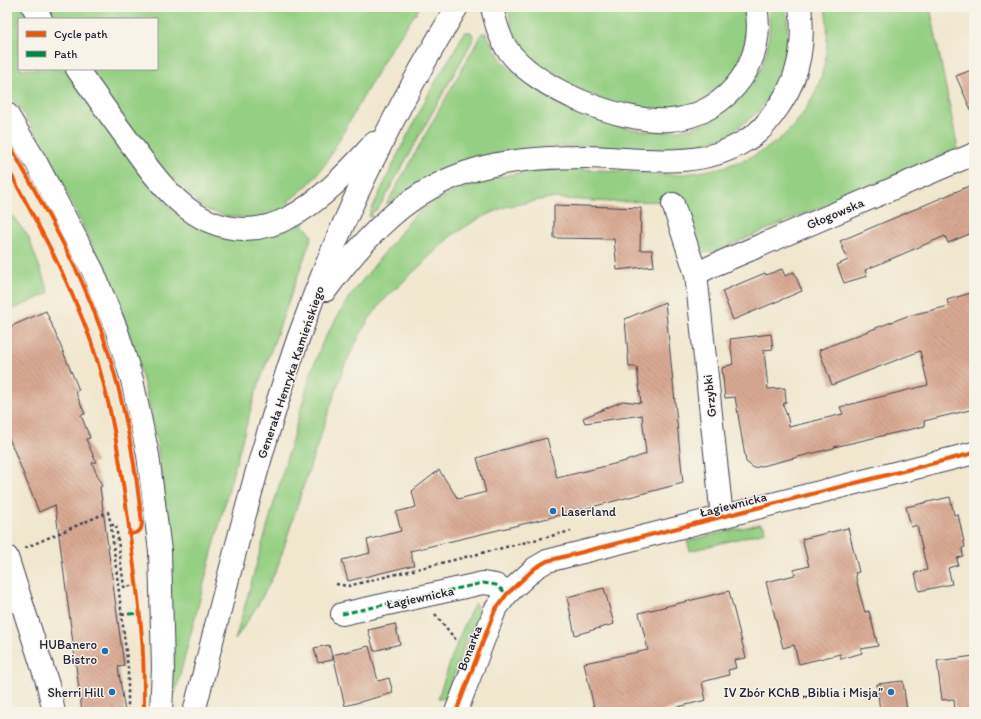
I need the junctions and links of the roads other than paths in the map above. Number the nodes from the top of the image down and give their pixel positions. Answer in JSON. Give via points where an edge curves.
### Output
{"nodes":[{"id":1,"x":34,"y":7,"type":"edge"},
{"id":2,"x":457,"y":7,"type":"edge"},
{"id":3,"x":492,"y":7,"type":"edge"},
{"id":4,"x":756,"y":7,"type":"edge"},
{"id":5,"x":802,"y":11,"type":"edge"},
{"id":6,"x":40,"y":18,"type":"edge"},
{"id":7,"x":78,"y":70,"type":"edge"},
{"id":8,"x":7,"y":114,"type":"edge"},
{"id":9,"x":393,"y":119,"type":"junction"},
{"id":10,"x":974,"y":154,"type":"edge"},
{"id":11,"x":673,"y":204,"type":"dead end"},
{"id":12,"x":696,"y":274,"type":"junction"},
{"id":13,"x":307,"y":315,"type":"junction"},
{"id":14,"x":974,"y":453,"type":"edge"},
{"id":15,"x":722,"y":517,"type":"junction"},
{"id":16,"x":15,"y":553,"type":"edge"},
{"id":17,"x":507,"y":594,"type":"junction"},
{"id":18,"x":342,"y":614,"type":"dead end"},
{"id":19,"x":54,"y":712,"type":"edge"},
{"id":20,"x":161,"y":712,"type":"edge"},
{"id":21,"x":194,"y":712,"type":"edge"},
{"id":22,"x":456,"y":712,"type":"edge"}],
"edges":[{"from":1,"to":6,"type":"main road"},
{"from":2,"to":9,"type":"main road","name":"Generała Henryka Kamieńskiego"},
{"from":3,"to":4,"type":"main road","via":[[498,32],[508,50],[546,83],[576,99],[624,115],[670,120],[704,111],[723,98],[746,73],[755,50],[759,27]]},
{"from":5,"to":13,"type":"main road","via":[[802,43],[793,80],[785,98],[757,133],[735,147],[701,158],[672,160],[585,157],[532,159],[461,174],[433,186],[411,200],[384,223],[344,266]]},
{"from":7,"to":9,"type":"main road","via":[[166,190],[184,207],[203,219],[233,229],[269,226],[302,210],[344,175]]},
{"from":8,"to":20,"type":"main road","via":[[36,162],[93,271],[117,331],[132,380],[148,455],[160,551],[163,668]]},
{"from":9,"to":13,"type":"main road","name":"Generała Henryka Kamieńskiego","via":[[362,182]]},
{"from":10,"to":12,"type":"main road","name":"Głogowska"},
{"from":11,"to":12,"type":"main road","name":"Grzybki"},
{"from":12,"to":15,"type":"main road","name":"Grzybki"},
{"from":13,"to":21,"type":"main road","name":"Generała Henryka Kamieńskiego","via":[[262,455]]},
{"from":14,"to":15,"type":"main road","name":"Łagiewnicka"},
{"from":15,"to":17,"type":"main road","name":"Łagiewnicka","via":[[546,561]]},
{"from":16,"to":19,"type":"main road"},
{"from":17,"to":18,"type":"main road","name":"Łagiewnicka","via":[[496,585],[483,584]]},
{"from":17,"to":22,"type":"main road","name":"Bonarka","via":[[495,610]]}]}
